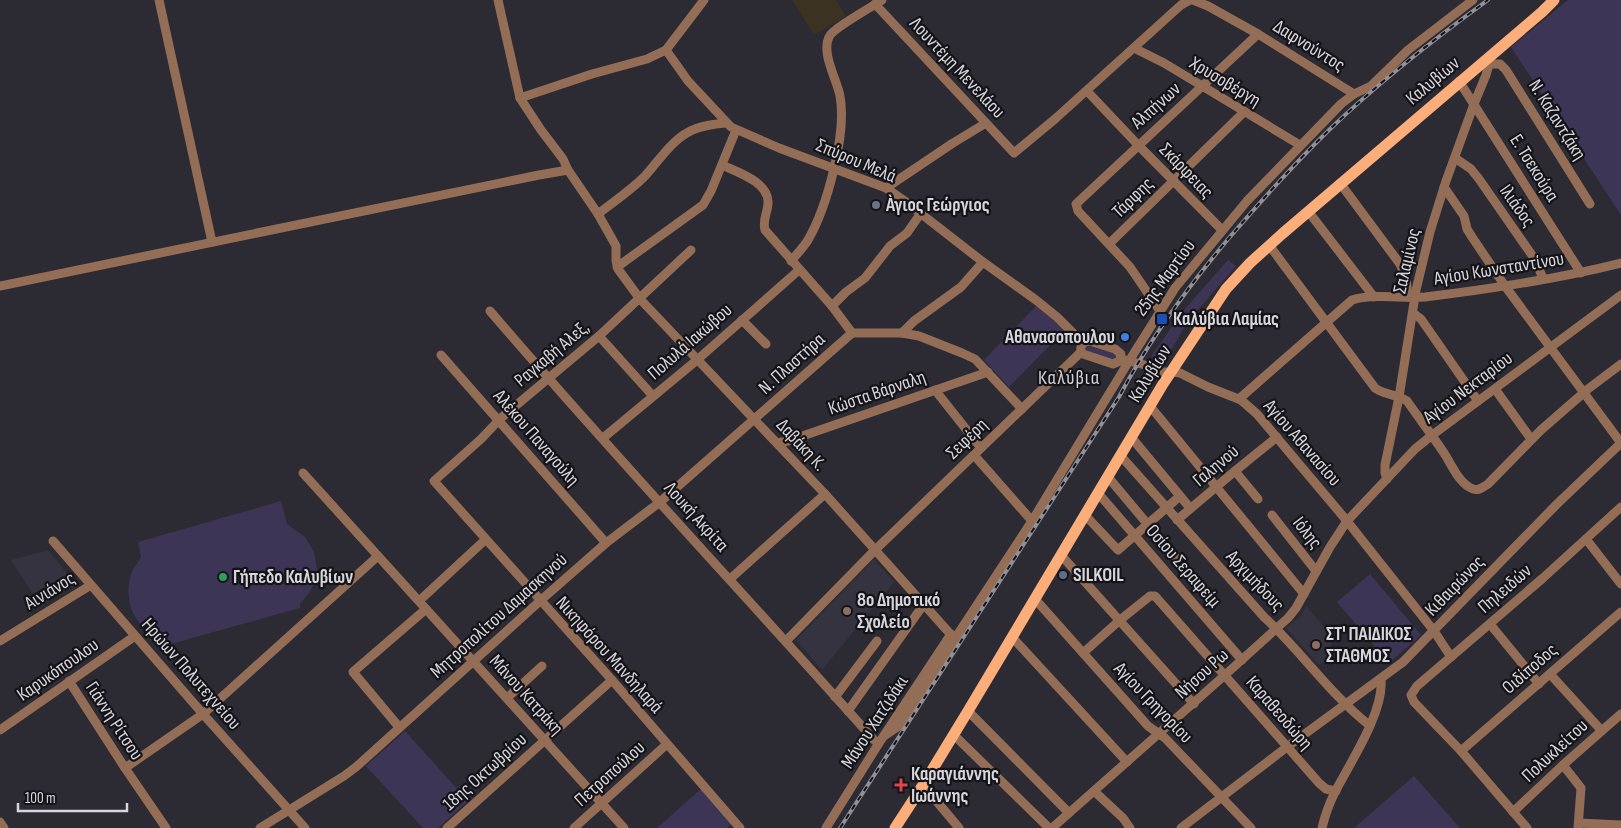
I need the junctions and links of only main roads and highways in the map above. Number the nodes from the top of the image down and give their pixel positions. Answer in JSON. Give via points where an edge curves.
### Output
{"nodes":[{"id":1,"x":1554,"y":0,"type":"edge"},
{"id":2,"x":895,"y":828,"type":"edge"}],
"edges":[{"from":1,"to":2,"type":"main road","name":"Καλυβίων","via":[[1487,62],[1460,81],[1308,211],[1226,289],[1150,406]]}]}
